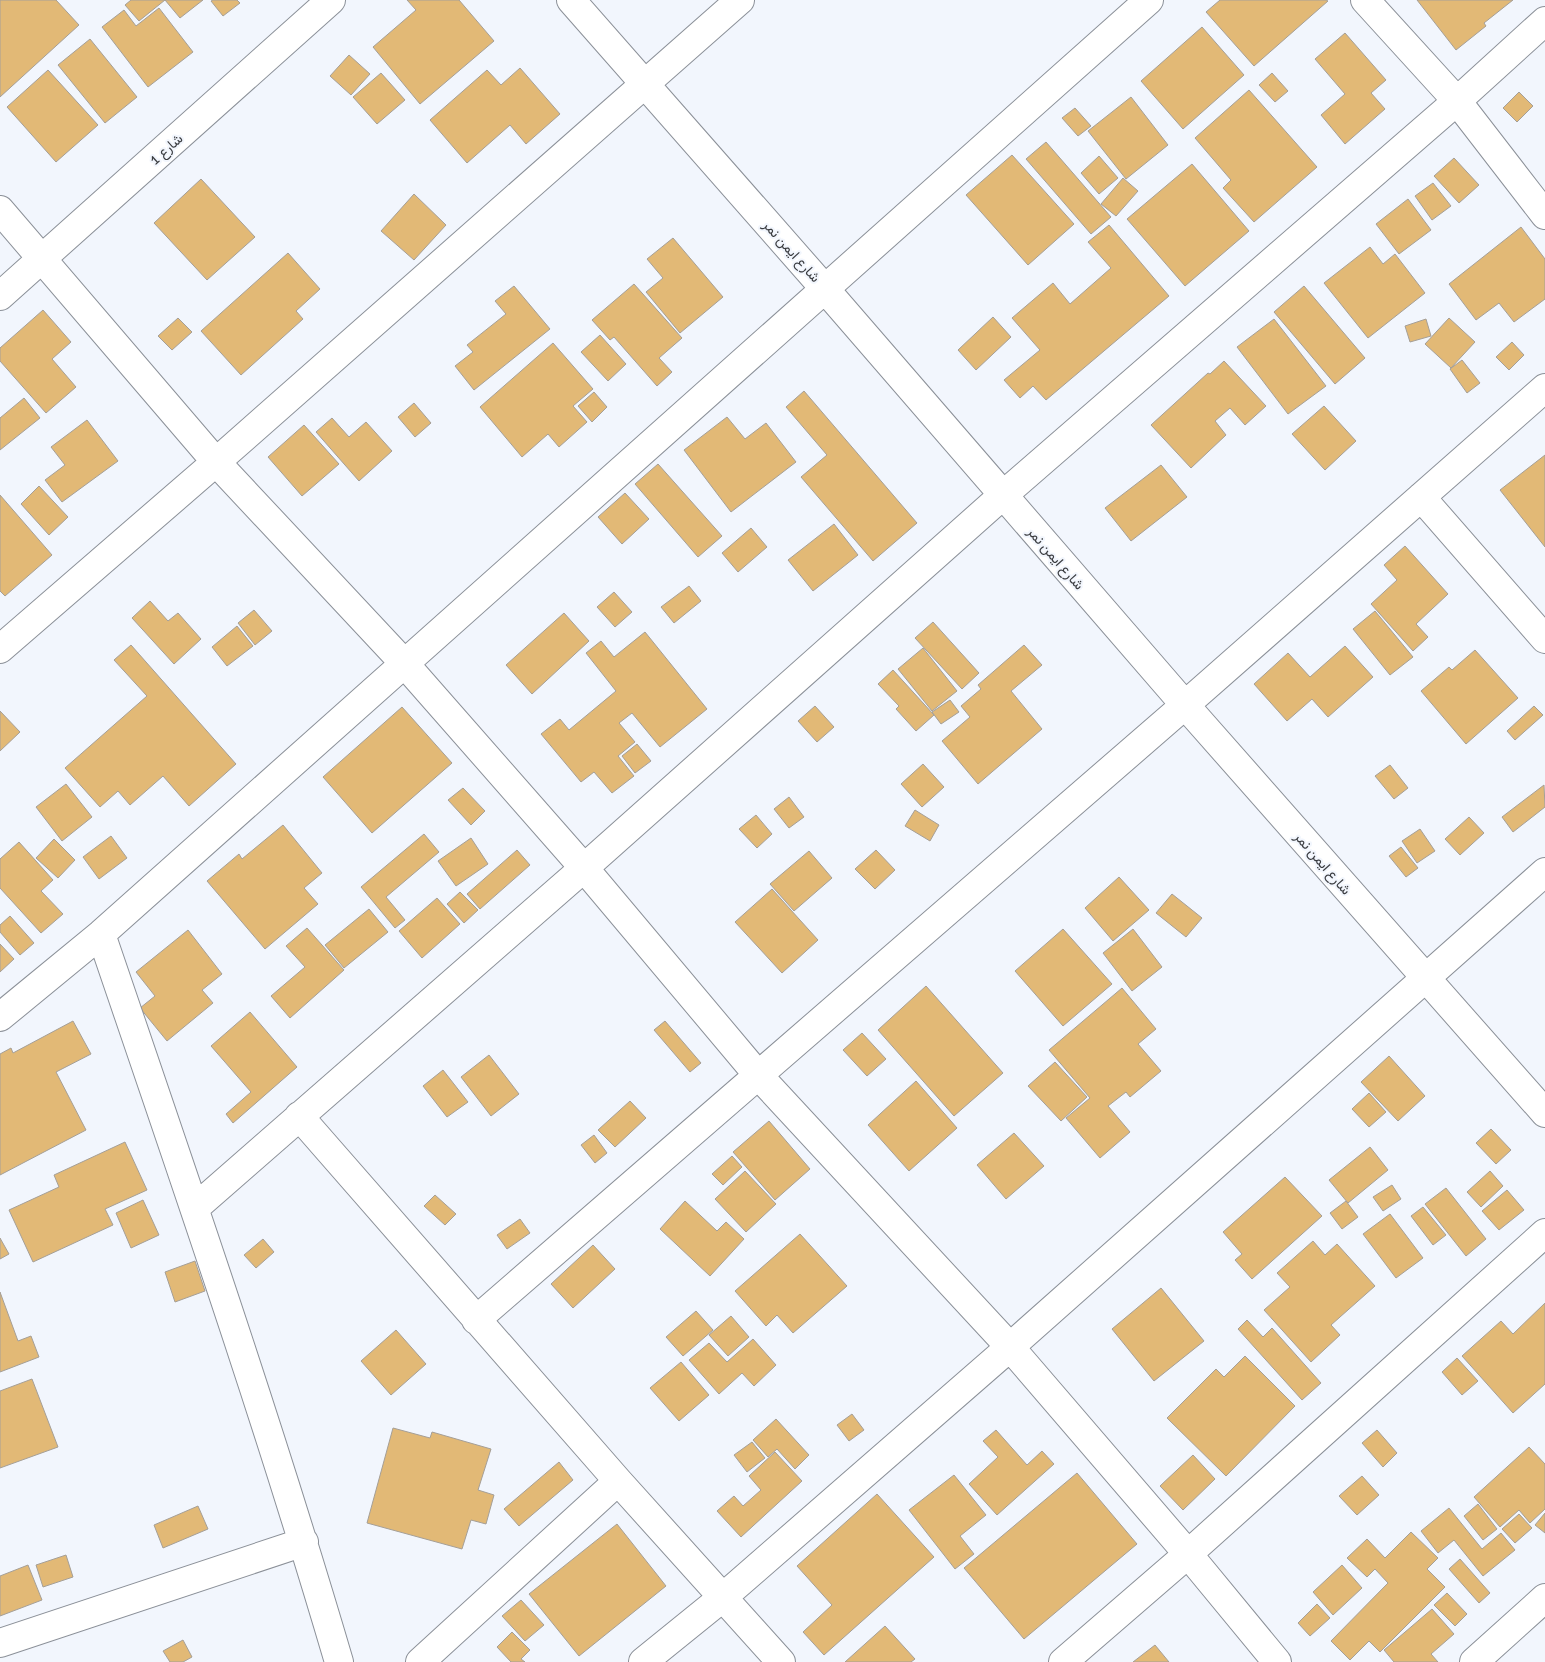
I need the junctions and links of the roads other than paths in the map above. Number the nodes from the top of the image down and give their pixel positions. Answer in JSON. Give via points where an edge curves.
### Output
{"nodes":[{"id":1,"x":330,"y":0,"type":"edge"},
{"id":2,"x":571,"y":0,"type":"edge"},
{"id":3,"x":740,"y":0,"type":"edge"},
{"id":4,"x":1149,"y":0,"type":"edge"},
{"id":5,"x":1365,"y":0,"type":"edge"},
{"id":6,"x":1545,"y":21,"type":"edge"},
{"id":7,"x":644,"y":84,"type":"junction"},
{"id":8,"x":1457,"y":101,"type":"junction"},
{"id":9,"x":0,"y":210,"type":"edge"},
{"id":10,"x":1545,"y":215,"type":"edge"},
{"id":11,"x":43,"y":260,"type":"junction"},
{"id":12,"x":825,"y":289,"type":"junction"},
{"id":13,"x":0,"y":296,"type":"edge"},
{"id":14,"x":1545,"y":388,"type":"edge"},
{"id":15,"x":216,"y":462,"type":"junction"},
{"id":16,"x":1002,"y":496,"type":"junction"},
{"id":17,"x":1421,"y":497,"type":"junction"},
{"id":18,"x":1545,"y":639,"type":"edge"},
{"id":19,"x":0,"y":649,"type":"edge"},
{"id":20,"x":404,"y":663,"type":"junction"},
{"id":21,"x":1184,"y":705,"type":"junction"},
{"id":22,"x":584,"y":868,"type":"junction"},
{"id":23,"x":1545,"y":872,"type":"edge"},
{"id":24,"x":101,"y":934,"type":"junction"},
{"id":25,"x":1424,"y":978,"type":"junction"},
{"id":26,"x":0,"y":1018,"type":"edge"},
{"id":27,"x":758,"y":1075,"type":"junction"},
{"id":28,"x":1545,"y":1113,"type":"edge"},
{"id":29,"x":299,"y":1116,"type":"junction"},
{"id":30,"x":195,"y":1208,"type":"junction"},
{"id":31,"x":1545,"y":1233,"type":"edge"},
{"id":32,"x":476,"y":1320,"type":"junction"},
{"id":33,"x":1010,"y":1347,"type":"junction"},
{"id":34,"x":618,"y":1481,"type":"junction"},
{"id":35,"x":304,"y":1542,"type":"junction"},
{"id":36,"x":1188,"y":1554,"type":"junction"},
{"id":37,"x":722,"y":1598,"type":"junction"},
{"id":38,"x":1545,"y":1598,"type":"edge"},
{"id":39,"x":0,"y":1643,"type":"edge"},
{"id":40,"x":339,"y":1662,"type":"edge"},
{"id":41,"x":420,"y":1662,"type":"edge"},
{"id":42,"x":644,"y":1662,"type":"edge"},
{"id":43,"x":781,"y":1662,"type":"edge"},
{"id":44,"x":1063,"y":1662,"type":"edge"},
{"id":45,"x":1277,"y":1662,"type":"edge"},
{"id":46,"x":1474,"y":1662,"type":"edge"}],
"edges":[{"from":1,"to":11,"type":"street","name":"شارع 1"},
{"from":2,"to":7,"type":"street","name":"شارع ايمن نمر"},
{"from":3,"to":7,"type":"street"},
{"from":4,"to":12,"type":"street"},
{"from":5,"to":8,"type":"street"},
{"from":6,"to":8,"type":"street"},
{"from":7,"to":12,"type":"street","name":"شارع ايمن نمر"},
{"from":7,"to":15,"type":"street"},
{"from":8,"to":10,"type":"street"},
{"from":8,"to":16,"type":"street"},
{"from":9,"to":11,"type":"street"},
{"from":11,"to":13,"type":"street","name":"شارع 1"},
{"from":11,"to":15,"type":"street"},
{"from":12,"to":16,"type":"street","name":"شارع ايمن نمر"},
{"from":12,"to":20,"type":"street"},
{"from":14,"to":17,"type":"street"},
{"from":15,"to":19,"type":"street"},
{"from":15,"to":20,"type":"street"},
{"from":16,"to":21,"type":"street","name":"شارع ايمن نمر"},
{"from":16,"to":22,"type":"street"},
{"from":17,"to":18,"type":"street"},
{"from":17,"to":21,"type":"street"},
{"from":20,"to":22,"type":"street"},
{"from":20,"to":24,"type":"street"},
{"from":21,"to":25,"type":"street","name":"شارع ايمن نمر"},
{"from":21,"to":27,"type":"street"},
{"from":22,"to":27,"type":"street"},
{"from":22,"to":29,"type":"street"},
{"from":23,"to":25,"type":"street"},
{"from":24,"to":26,"type":"street"},
{"from":24,"to":30,"type":"street"},
{"from":25,"to":28,"type":"street","name":"شارع ايمن نمر"},
{"from":25,"to":33,"type":"street"},
{"from":27,"to":32,"type":"street"},
{"from":27,"to":33,"type":"street"},
{"from":29,"to":30,"type":"street"},
{"from":29,"to":32,"type":"street"},
{"from":30,"to":35,"type":"street"},
{"from":31,"to":36,"type":"street"},
{"from":32,"to":34,"type":"street"},
{"from":33,"to":36,"type":"street"},
{"from":33,"to":37,"type":"street"},
{"from":34,"to":37,"type":"street"},
{"from":34,"to":41,"type":"street"},
{"from":35,"to":39,"type":"street"},
{"from":35,"to":40,"type":"street"},
{"from":36,"to":44,"type":"street"},
{"from":36,"to":45,"type":"street"},
{"from":37,"to":42,"type":"street"},
{"from":37,"to":43,"type":"street"},
{"from":38,"to":46,"type":"street"}]}
